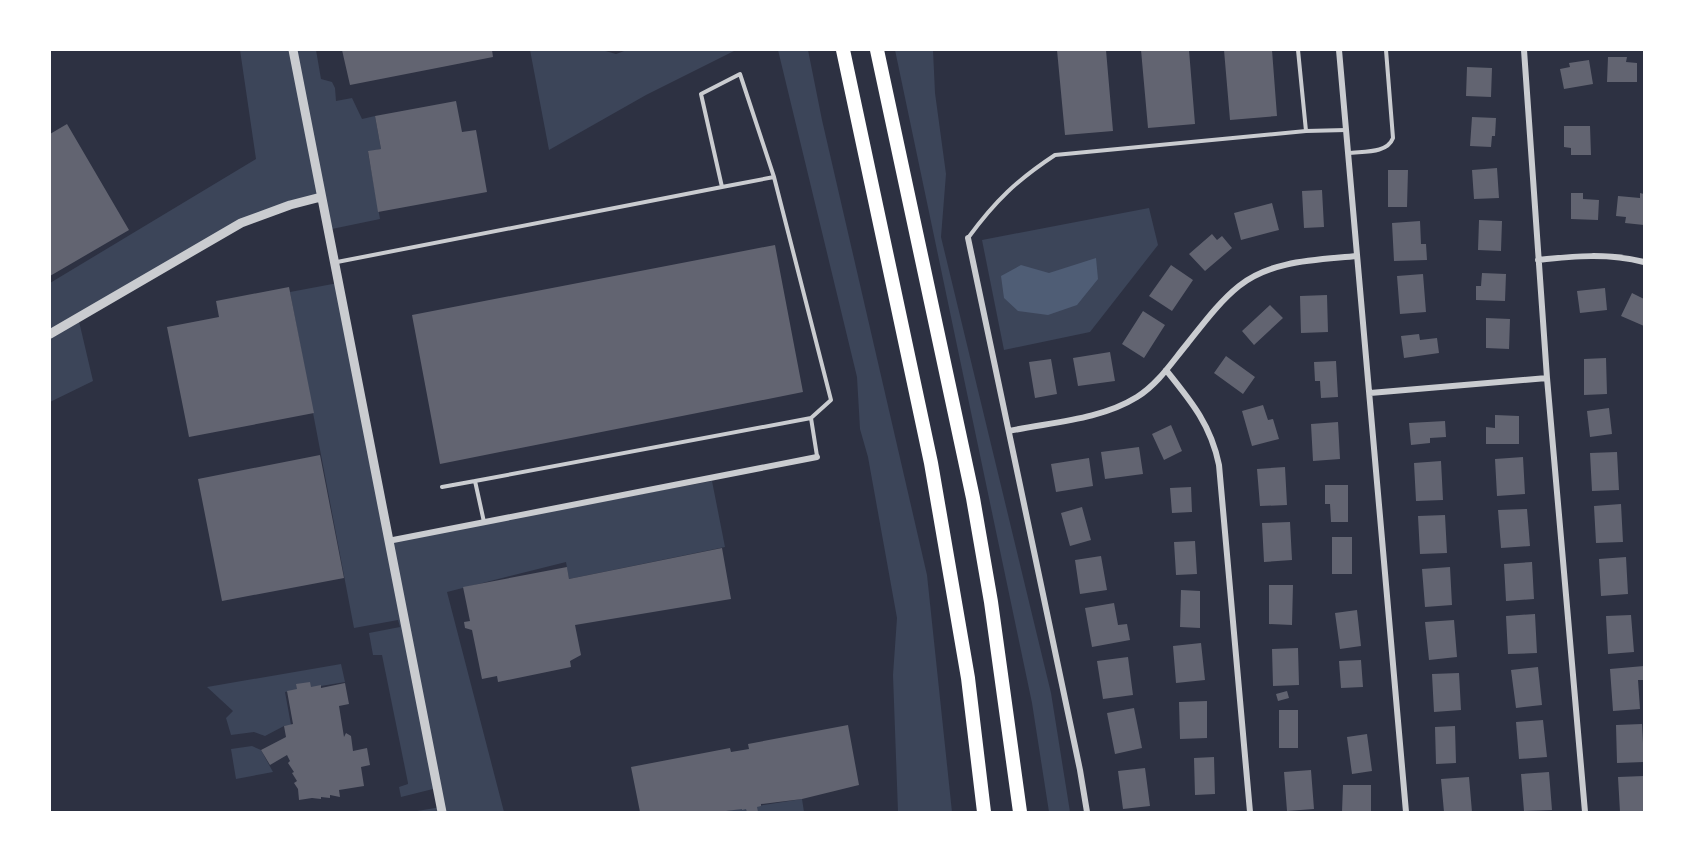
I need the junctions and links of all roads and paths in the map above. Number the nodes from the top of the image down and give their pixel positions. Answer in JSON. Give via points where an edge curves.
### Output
{"nodes":[{"id":1,"x":293,"y":50,"type":"edge"},
{"id":2,"x":843,"y":50,"type":"edge"},
{"id":3,"x":877,"y":50,"type":"edge"},
{"id":4,"x":1298,"y":50,"type":"edge"},
{"id":5,"x":1340,"y":50,"type":"edge"},
{"id":6,"x":1386,"y":50,"type":"edge"},
{"id":7,"x":1524,"y":50,"type":"edge"},
{"id":8,"x":1346,"y":130,"type":"junction"},
{"id":9,"x":1306,"y":131,"type":"junction"},
{"id":10,"x":1348,"y":153,"type":"junction"},
{"id":11,"x":774,"y":177,"type":"junction"},
{"id":12,"x":722,"y":187,"type":"junction"},
{"id":13,"x":321,"y":197,"type":"junction"},
{"id":14,"x":968,"y":238,"type":"joint"},
{"id":15,"x":1357,"y":256,"type":"junction"},
{"id":16,"x":1538,"y":260,"type":"junction"},
{"id":17,"x":1644,"y":262,"type":"edge"},
{"id":18,"x":333,"y":263,"type":"junction"},
{"id":19,"x":50,"y":334,"type":"edge"},
{"id":20,"x":1166,"y":370,"type":"junction"},
{"id":21,"x":1547,"y":378,"type":"junction"},
{"id":22,"x":1370,"y":393,"type":"junction"},
{"id":23,"x":812,"y":418,"type":"junction"},
{"id":24,"x":1010,"y":430,"type":"junction"},
{"id":25,"x":817,"y":457,"type":"joint"},
{"id":26,"x":476,"y":481,"type":"junction"},
{"id":27,"x":442,"y":487,"type":"dead end"},
{"id":28,"x":484,"y":522,"type":"junction"},
{"id":29,"x":388,"y":541,"type":"junction"},
{"id":30,"x":968,"y":678,"type":"junction"},
{"id":31,"x":1009,"y":726,"type":"junction"},
{"id":32,"x":442,"y":813,"type":"edge"},
{"id":33,"x":978,"y":813,"type":"edge"},
{"id":34,"x":984,"y":813,"type":"edge"},
{"id":35,"x":1020,"y":813,"type":"edge"},
{"id":36,"x":1026,"y":813,"type":"edge"},
{"id":37,"x":1087,"y":813,"type":"edge"},
{"id":38,"x":1250,"y":813,"type":"edge"},
{"id":39,"x":1406,"y":813,"type":"edge"},
{"id":40,"x":1585,"y":813,"type":"edge"}],
"edges":[{"from":1,"to":13,"type":"street"},
{"from":2,"to":30,"type":"highway","via":[[931,463]]},
{"from":3,"to":31,"type":"highway","via":[[973,498]]},
{"from":4,"to":9,"type":"lane"},
{"from":5,"to":8,"type":"street"},
{"from":6,"to":10,"type":"lane","via":[[1393,138],[1384,149]]},
{"from":7,"to":16,"type":"street"},
{"from":8,"to":9,"type":"lane"},
{"from":8,"to":10,"type":"street"},
{"from":9,"to":14,"type":"lane","via":[[1055,155],[1026,173]]},
{"from":10,"to":15,"type":"street"},
{"from":11,"to":12,"type":"lane"},
{"from":11,"to":12,"type":"lane","via":[[740,74],[701,94]]},
{"from":11,"to":23,"type":"lane","via":[[831,400]]},
{"from":12,"to":18,"type":"lane"},
{"from":13,"to":18,"type":"street"},
{"from":13,"to":19,"type":"street","via":[[241,223]]},
{"from":14,"to":24,"type":"street"},
{"from":15,"to":20,"type":"street","via":[[1276,267],[1250,278],[1215,309]]},
{"from":15,"to":22,"type":"street"},
{"from":16,"to":17,"type":"street","via":[[1593,255],[1623,256]]},
{"from":16,"to":21,"type":"street"},
{"from":18,"to":29,"type":"street"},
{"from":20,"to":24,"type":"street","via":[[1139,396],[1119,407]]},
{"from":20,"to":38,"type":"street","via":[[1206,425],[1219,465]]},
{"from":21,"to":22,"type":"street"},
{"from":21,"to":40,"type":"street"},
{"from":22,"to":39,"type":"street"},
{"from":23,"to":25,"type":"lane"},
{"from":23,"to":26,"type":"lane"},
{"from":24,"to":37,"type":"street"},
{"from":25,"to":28,"type":"street"},
{"from":26,"to":27,"type":"lane"},
{"from":26,"to":28,"type":"lane"},
{"from":28,"to":29,"type":"street"},
{"from":29,"to":32,"type":"street"},
{"from":30,"to":33,"type":"highway"},
{"from":30,"to":34,"type":"highway"},
{"from":31,"to":35,"type":"highway"},
{"from":31,"to":36,"type":"highway"}]}
